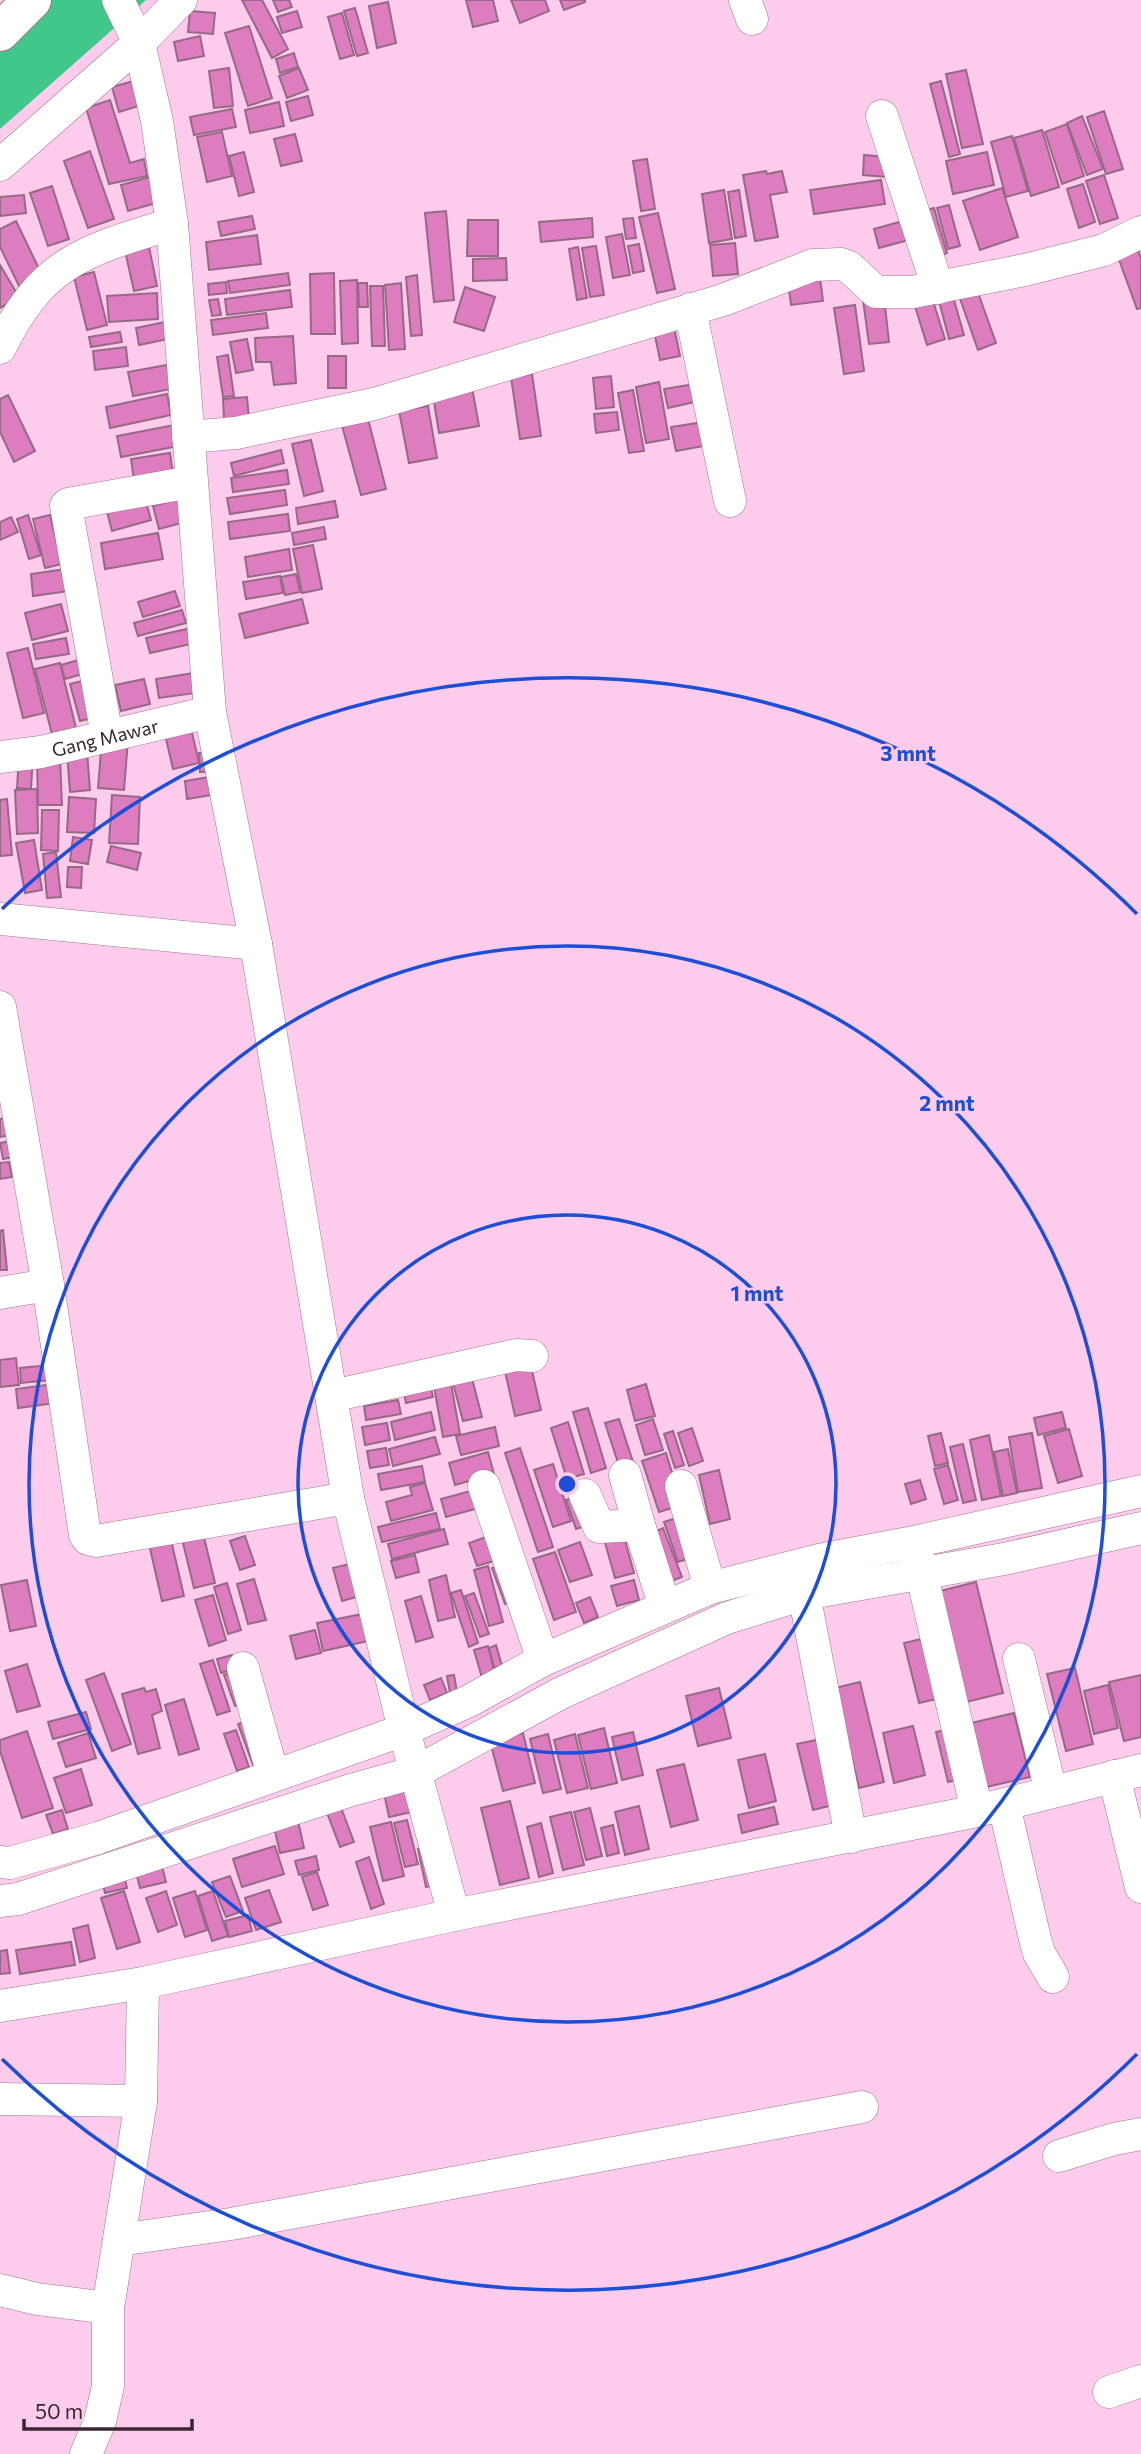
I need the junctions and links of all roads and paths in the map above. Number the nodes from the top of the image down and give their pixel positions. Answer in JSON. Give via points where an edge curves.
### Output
{"nodes":[{"id":1,"x":32,"y":0,"type":"edge"},
{"id":2,"x":118,"y":0,"type":"edge"},
{"id":3,"x":181,"y":0,"type":"edge"},
{"id":4,"x":0,"y":32,"type":"edge"},
{"id":5,"x":136,"y":37,"type":"junction"},
{"id":6,"x":883,"y":116,"type":"dead end"},
{"id":7,"x":0,"y":165,"type":"edge"},
{"id":8,"x":172,"y":224,"type":"junction"},
{"id":9,"x":1141,"y":232,"type":"edge"},
{"id":10,"x":938,"y":288,"type":"junction"},
{"id":11,"x":690,"y":309,"type":"junction"},
{"id":12,"x":0,"y":348,"type":"edge"},
{"id":13,"x":188,"y":437,"type":"junction"},
{"id":14,"x":191,"y":482,"type":"junction"},
{"id":15,"x":730,"y":501,"type":"dead end"},
{"id":16,"x":210,"y":712,"type":"junction"},
{"id":17,"x":107,"y":736,"type":"junction"},
{"id":18,"x":0,"y":757,"type":"edge"},
{"id":19,"x":0,"y":919,"type":"edge"},
{"id":20,"x":256,"y":944,"type":"junction"},
{"id":21,"x":1,"y":1019,"type":"edge"},
{"id":22,"x":9,"y":1110,"type":"edge"},
{"id":23,"x":48,"y":1285,"type":"junction"},
{"id":24,"x":0,"y":1293,"type":"edge"},
{"id":25,"x":532,"y":1356,"type":"dead end"},
{"id":26,"x":332,"y":1396,"type":"junction"},
{"id":27,"x":625,"y":1475,"type":"dead end"},
{"id":28,"x":484,"y":1486,"type":"dead end"},
{"id":29,"x":681,"y":1486,"type":"dead end"},
{"id":30,"x":1141,"y":1491,"type":"edge"},
{"id":31,"x":585,"y":1494,"type":"dead end"},
{"id":32,"x":348,"y":1498,"type":"junction"},
{"id":33,"x":639,"y":1525,"type":"junction"},
{"id":34,"x":1141,"y":1528,"type":"edge"},
{"id":35,"x":918,"y":1559,"type":"junction"},
{"id":36,"x":825,"y":1578,"type":"junction"},
{"id":37,"x":710,"y":1588,"type":"junction"},
{"id":38,"x":665,"y":1607,"type":"junction"},
{"id":39,"x":1019,"y":1659,"type":"dead end"},
{"id":40,"x":543,"y":1660,"type":"junction"},
{"id":41,"x":243,"y":1668,"type":"dead end"},
{"id":42,"x":410,"y":1752,"type":"junction"},
{"id":43,"x":342,"y":1773,"type":"junction"},
{"id":44,"x":1127,"y":1773,"type":"edge"},
{"id":45,"x":273,"y":1775,"type":"junction"},
{"id":46,"x":1051,"y":1792,"type":"junction"},
{"id":47,"x":991,"y":1808,"type":"junction"},
{"id":48,"x":851,"y":1837,"type":"junction"},
{"id":49,"x":121,"y":1848,"type":"junction"},
{"id":50,"x":0,"y":1862,"type":"edge"},
{"id":51,"x":58,"y":1868,"type":"junction"},
{"id":52,"x":1141,"y":1886,"type":"edge"},
{"id":53,"x":0,"y":1900,"type":"edge"},
{"id":54,"x":454,"y":1915,"type":"junction"},
{"id":55,"x":1053,"y":1976,"type":"dead end"},
{"id":56,"x":143,"y":1983,"type":"junction"},
{"id":57,"x":0,"y":2006,"type":"edge"},
{"id":58,"x":1,"y":2099,"type":"edge"},
{"id":59,"x":141,"y":2101,"type":"junction"},
{"id":60,"x":862,"y":2107,"type":"dead end"},
{"id":61,"x":1141,"y":2134,"type":"edge"},
{"id":62,"x":1059,"y":2156,"type":"dead end"},
{"id":63,"x":119,"y":2240,"type":"junction"},
{"id":64,"x":0,"y":2290,"type":"edge"},
{"id":65,"x":108,"y":2308,"type":"junction"},
{"id":66,"x":1141,"y":2381,"type":"edge"},
{"id":67,"x":1109,"y":2392,"type":"dead end"},
{"id":68,"x":86,"y":2454,"type":"edge"}],
"edges":[{"from":1,"to":4,"type":"main road"},
{"from":2,"to":5,"type":"street"},
{"from":3,"to":5,"type":"street"},
{"from":5,"to":7,"type":"street"},
{"from":5,"to":8,"type":"street","via":[[157,121]]},
{"from":6,"to":10,"type":"street"},
{"from":8,"to":12,"type":"street","via":[[100,246],[60,268],[15,318]]},
{"from":8,"to":13,"type":"street"},
{"from":9,"to":10,"type":"street","via":[[1104,250]]},
{"from":10,"to":11,"type":"street","via":[[876,292],[849,267],[813,265]]},
{"from":11,"to":13,"type":"street","via":[[374,404],[236,433]]},
{"from":11,"to":15,"type":"street"},
{"from":13,"to":14,"type":"street"},
{"from":14,"to":16,"type":"street"},
{"from":14,"to":17,"type":"street","via":[[66,506]]},
{"from":16,"to":17,"type":"street","name":"Gang Mawar"},
{"from":16,"to":20,"type":"street"},
{"from":17,"to":18,"type":"street","name":"Gang Mawar"},
{"from":19,"to":20,"type":"street"},
{"from":20,"to":26,"type":"street"},
{"from":21,"to":22,"type":"street"},
{"from":22,"to":23,"type":"street"},
{"from":23,"to":24,"type":"street"},
{"from":23,"to":32,"type":"street","via":[[82,1529],[88,1539]]},
{"from":25,"to":26,"type":"street","via":[[516,1355]]},
{"from":26,"to":32,"type":"street"},
{"from":27,"to":33,"type":"street"},
{"from":28,"to":40,"type":"street"},
{"from":29,"to":37,"type":"street"},
{"from":30,"to":35,"type":"street"},
{"from":31,"to":33,"type":"street","via":[[599,1527]]},
{"from":32,"to":42,"type":"street"},
{"from":33,"to":38,"type":"street"},
{"from":34,"to":35,"type":"street","via":[[1004,1559]]},
{"from":35,"to":36,"type":"street"},
{"from":35,"to":47,"type":"street"},
{"from":36,"to":37,"type":"street"},
{"from":36,"to":42,"type":"street","via":[[562,1693]]},
{"from":36,"to":48,"type":"street"},
{"from":37,"to":38,"type":"street"},
{"from":38,"to":40,"type":"street"},
{"from":39,"to":46,"type":"street"},
{"from":40,"to":42,"type":"street","via":[[469,1701]]},
{"from":41,"to":45,"type":"street"},
{"from":42,"to":43,"type":"street"},
{"from":42,"to":43,"type":"street"},
{"from":42,"to":54,"type":"street"},
{"from":43,"to":45,"type":"street"},
{"from":43,"to":49,"type":"street"},
{"from":44,"to":46,"type":"street"},
{"from":44,"to":52,"type":"street"},
{"from":45,"to":49,"type":"street"},
{"from":46,"to":47,"type":"street"},
{"from":47,"to":48,"type":"street"},
{"from":47,"to":55,"type":"street","via":[[1035,1939]]},
{"from":48,"to":54,"type":"street"},
{"from":49,"to":51,"type":"street"},
{"from":50,"to":51,"type":"street"},
{"from":51,"to":53,"type":"street","via":[[18,1899]]},
{"from":54,"to":56,"type":"street"},
{"from":56,"to":57,"type":"street"},
{"from":56,"to":59,"type":"street"},
{"from":58,"to":59,"type":"street"},
{"from":59,"to":63,"type":"street"},
{"from":60,"to":63,"type":"street"},
{"from":61,"to":62,"type":"street"},
{"from":63,"to":65,"type":"street"},
{"from":64,"to":65,"type":"street"},
{"from":65,"to":68,"type":"street","via":[[108,2386]]},
{"from":66,"to":67,"type":"street"}]}
